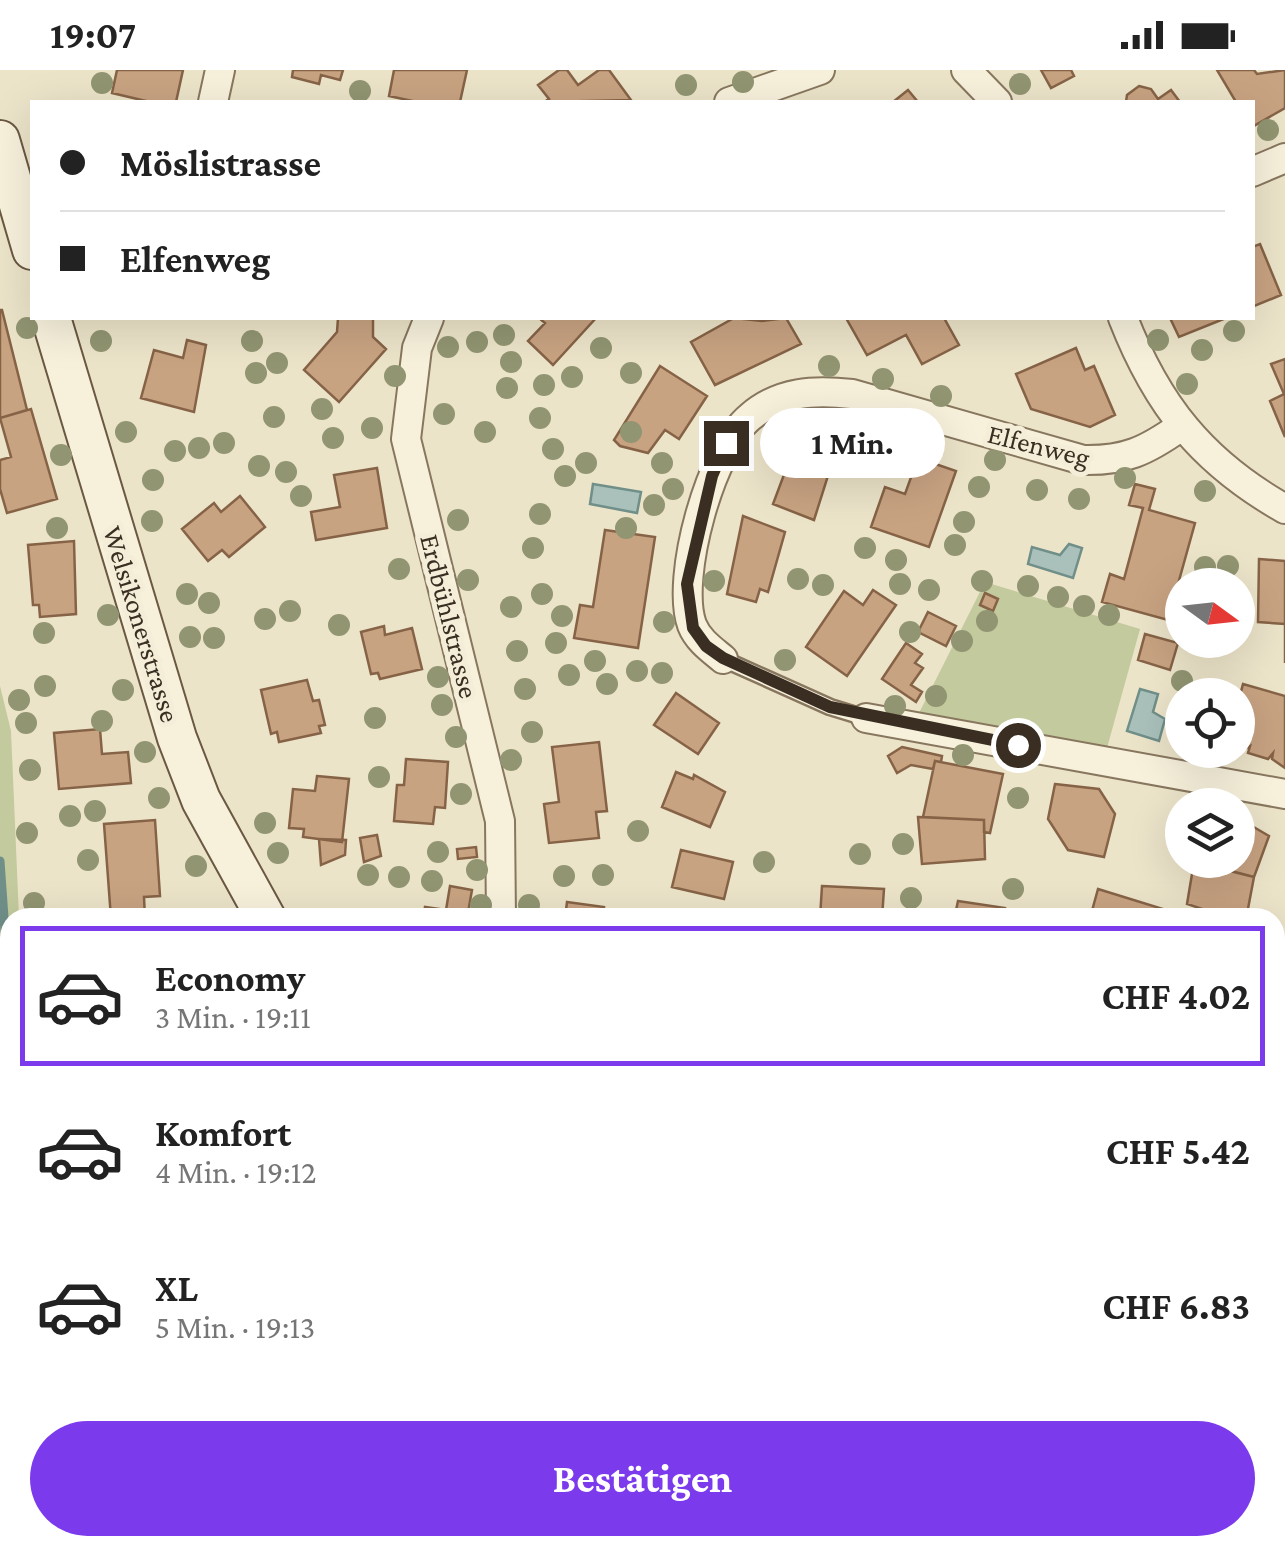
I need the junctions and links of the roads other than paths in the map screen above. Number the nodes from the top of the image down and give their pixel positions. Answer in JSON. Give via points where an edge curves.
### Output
{"nodes":[{"id":1,"x":220,"y":70,"type":"edge"},
{"id":2,"x":820,"y":70,"type":"edge"},
{"id":3,"x":966,"y":70,"type":"edge"},
{"id":4,"x":213,"y":100,"type":"edge"},
{"id":5,"x":736,"y":100,"type":"edge"},
{"id":6,"x":995,"y":100,"type":"edge"},
{"id":7,"x":0,"y":140,"type":"edge"},
{"id":8,"x":1285,"y":158,"type":"edge"},
{"id":9,"x":1255,"y":171,"type":"edge"},
{"id":10,"x":30,"y":243,"type":"edge"},
{"id":11,"x":53,"y":320,"type":"edge"},
{"id":12,"x":429,"y":320,"type":"edge"},
{"id":13,"x":1123,"y":320,"type":"edge"},
{"id":14,"x":1180,"y":428,"type":"junction"},
{"id":15,"x":1285,"y":509,"type":"edge"},
{"id":16,"x":723,"y":658,"type":"joint"},
{"id":17,"x":866,"y":718,"type":"joint"},
{"id":18,"x":1285,"y":794,"type":"edge"},
{"id":19,"x":260,"y":908,"type":"edge"},
{"id":20,"x":501,"y":908,"type":"edge"}],
"edges":[{"from":1,"to":4,"type":"street"},
{"from":2,"to":5,"type":"street"},
{"from":3,"to":6,"type":"street"},
{"from":7,"to":10,"type":"main road"},
{"from":8,"to":9,"type":"street"},
{"from":11,"to":19,"type":"main road","name":"Welsikonerstrasse","via":[[177,738],[201,800]]},
{"from":12,"to":20,"type":"street","name":"Erdbühlstrasse","via":[[417,348],[406,439],[500,821]]},
{"from":13,"to":14,"type":"street"},
{"from":14,"to":15,"type":"street"},
{"from":14,"to":16,"type":"street","name":"Elfenweg","via":[[1142,454],[1083,460],[852,394],[785,395],[750,416],[726,443],[712,476],[688,606],[693,628]]},
{"from":16,"to":17,"type":"lane"},
{"from":17,"to":18,"type":"street"}]}
